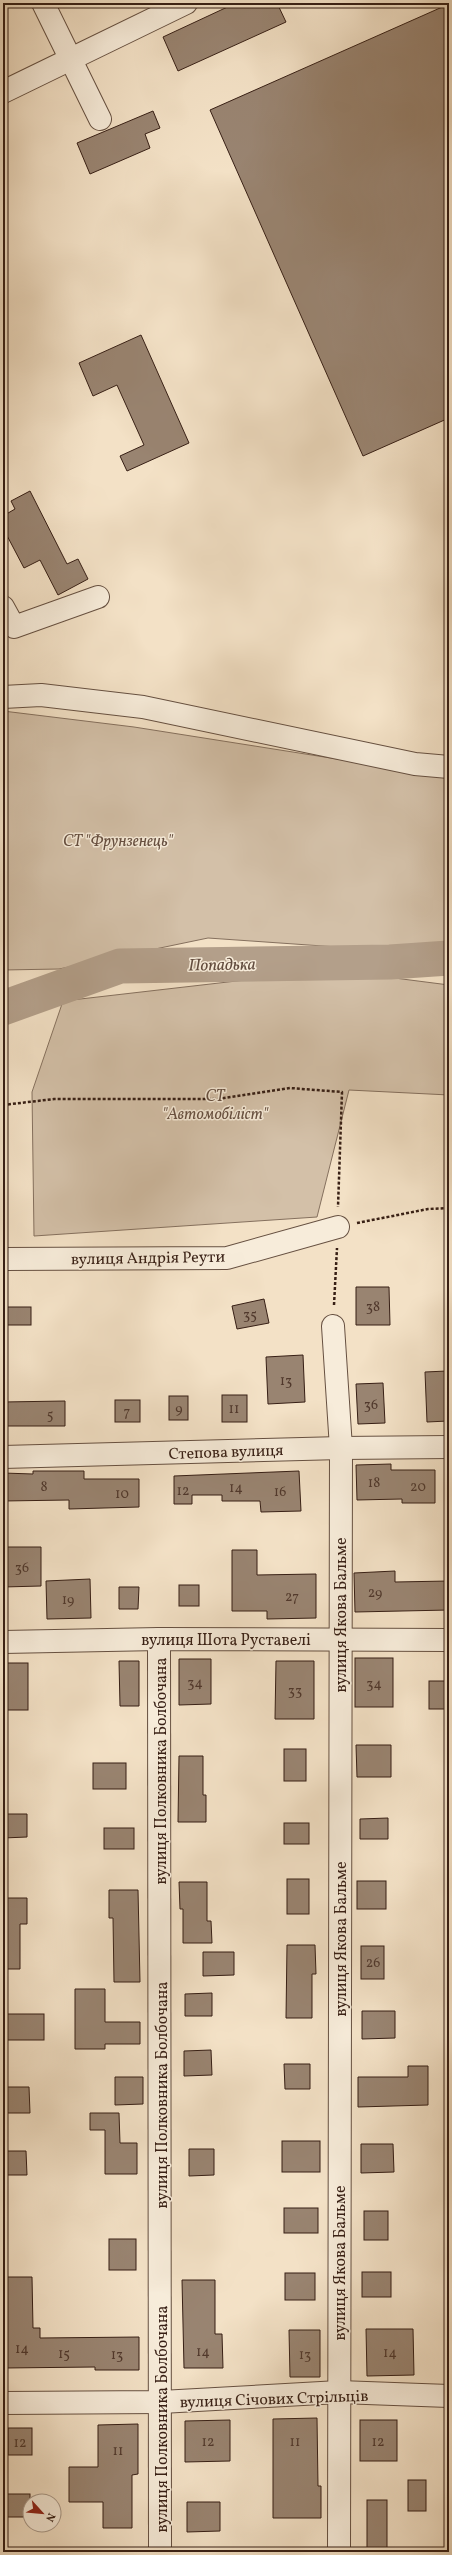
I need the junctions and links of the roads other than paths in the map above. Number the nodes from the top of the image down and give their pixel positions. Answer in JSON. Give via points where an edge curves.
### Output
{"nodes":[{"id":1,"x":43,"y":3,"type":"edge"},
{"id":2,"x":186,"y":3,"type":"edge"},
{"id":3,"x":70,"y":60,"type":"junction"},
{"id":4,"x":3,"y":92,"type":"edge"},
{"id":5,"x":100,"y":119,"type":"dead end"},
{"id":6,"x":98,"y":597,"type":"dead end"},
{"id":7,"x":3,"y":607,"type":"edge"},
{"id":8,"x":3,"y":696,"type":"edge"},
{"id":9,"x":449,"y":767,"type":"edge"},
{"id":10,"x":338,"y":1227,"type":"road end"},
{"id":11,"x":3,"y":1259,"type":"edge"},
{"id":12,"x":333,"y":1326,"type":"dead end"},
{"id":13,"x":449,"y":1447,"type":"edge"},
{"id":14,"x":341,"y":1448,"type":"junction"},
{"id":15,"x":3,"y":1458,"type":"edge"},
{"id":16,"x":340,"y":1638,"type":"junction"},
{"id":17,"x":159,"y":1639,"type":"junction"},
{"id":18,"x":449,"y":1640,"type":"edge"},
{"id":19,"x":3,"y":1642,"type":"edge"},
{"id":20,"x":339,"y":2392,"type":"junction"},
{"id":21,"x":449,"y":2396,"type":"edge"},
{"id":22,"x":162,"y":2402,"type":"junction"},
{"id":23,"x":3,"y":2403,"type":"edge"},
{"id":24,"x":160,"y":2552,"type":"edge"},
{"id":25,"x":339,"y":2552,"type":"edge"}],
"edges":[{"from":1,"to":3,"type":"street"},
{"from":2,"to":3,"type":"street"},
{"from":3,"to":4,"type":"street"},
{"from":3,"to":5,"type":"street"},
{"from":6,"to":7,"type":"street","via":[[14,628]]},
{"from":8,"to":9,"type":"street","via":[[41,694],[143,707],[414,764]]},
{"from":10,"to":11,"type":"street","name":"вулиця Андрія Реути","via":[[226,1258]]},
{"from":12,"to":14,"type":"street","name":"вулиця Якова Бальме"},
{"from":13,"to":14,"type":"street","name":"Степова вулиця"},
{"from":14,"to":15,"type":"street","name":"Степова вулиця"},
{"from":14,"to":16,"type":"street","name":"вулиця Якова Бальме"},
{"from":16,"to":17,"type":"street","name":"вулиця Шота Руставелі"},
{"from":16,"to":18,"type":"street","name":"вулиця Шота Руставелі"},
{"from":16,"to":20,"type":"street","name":"вулиця Якова Бальме"},
{"from":17,"to":19,"type":"street","name":"вулиця Шота Руставелі"},
{"from":17,"to":22,"type":"street","name":"вулиця Полковника Болбочана"},
{"from":20,"to":21,"type":"street","name":"вулиця Січових Стрільців"},
{"from":20,"to":22,"type":"street","name":"вулиця Січових Стрільців"},
{"from":20,"to":25,"type":"street","name":"вулиця Якова Бальме"},
{"from":22,"to":23,"type":"street","name":"вулиця Січових Стрільців"},
{"from":22,"to":24,"type":"street","name":"вулиця Полковника Болбочана"}]}
